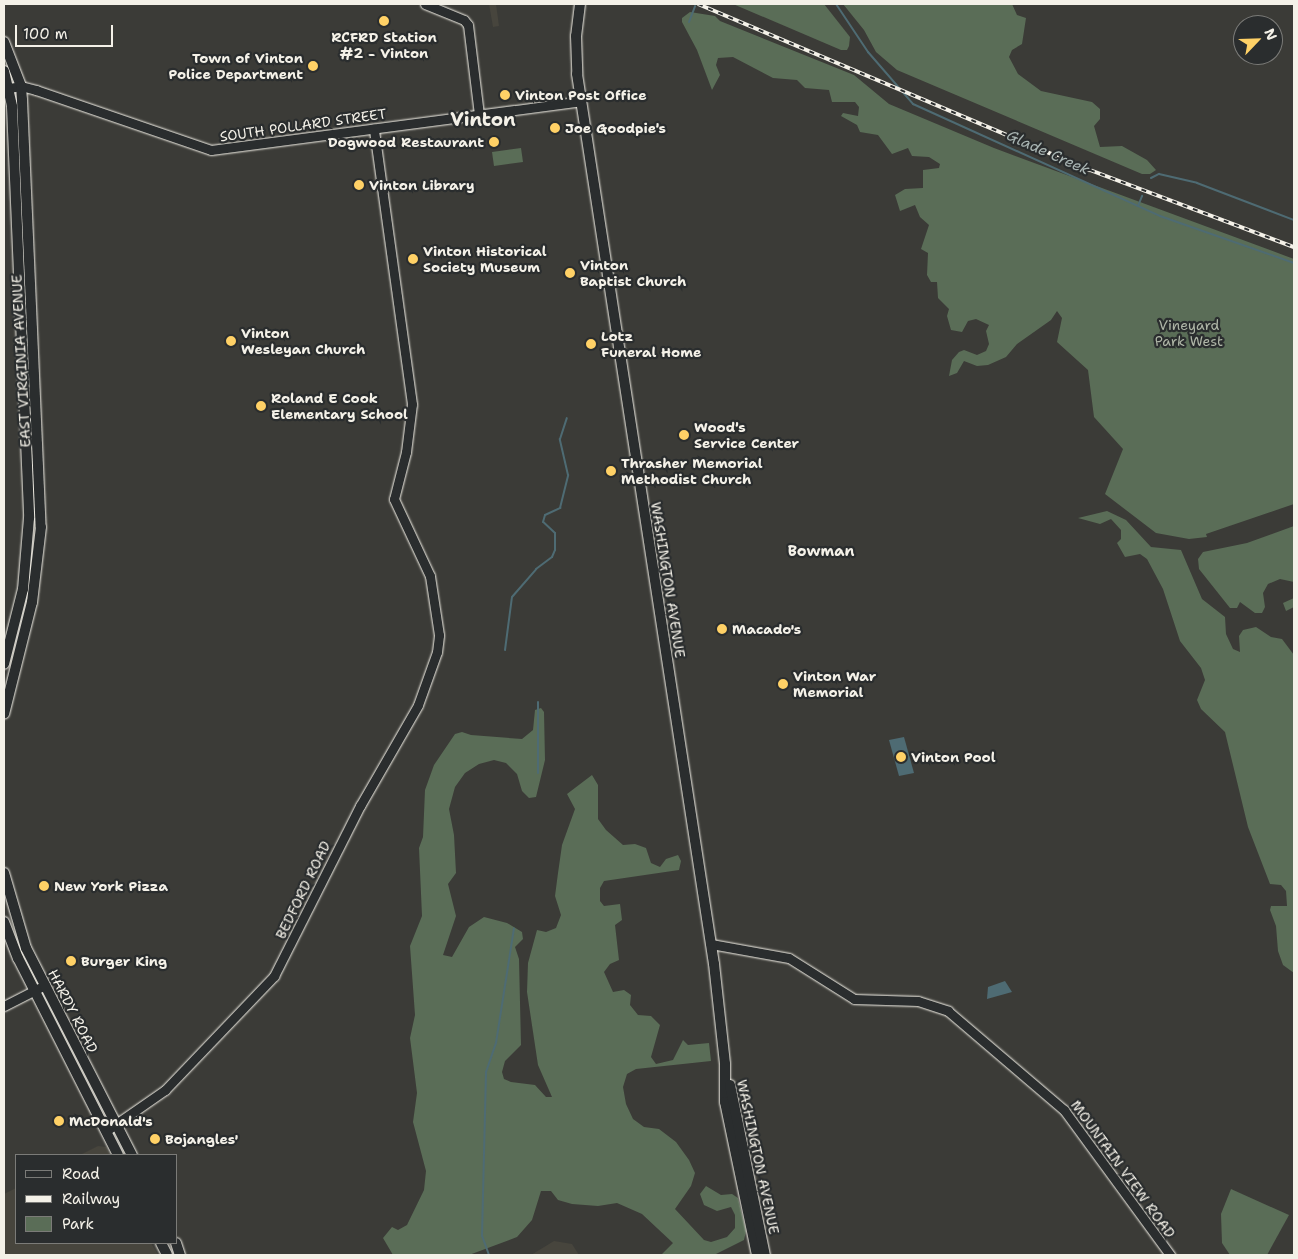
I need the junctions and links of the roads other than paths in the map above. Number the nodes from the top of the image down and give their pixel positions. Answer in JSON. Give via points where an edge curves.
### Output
{"nodes":[{"id":1,"x":425,"y":4,"type":"edge"},
{"id":2,"x":580,"y":4,"type":"edge"},
{"id":3,"x":4,"y":42,"type":"edge"},
{"id":4,"x":4,"y":71,"type":"edge"},
{"id":5,"x":21,"y":86,"type":"junction"},
{"id":6,"x":9,"y":88,"type":"junction"},
{"id":7,"x":581,"y":101,"type":"junction"},
{"id":8,"x":479,"y":115,"type":"junction"},
{"id":9,"x":374,"y":129,"type":"junction"},
{"id":10,"x":4,"y":664,"type":"edge"},
{"id":11,"x":4,"y":714,"type":"edge"},
{"id":12,"x":4,"y":873,"type":"edge"},
{"id":13,"x":4,"y":922,"type":"edge"},
{"id":14,"x":711,"y":944,"type":"junction"},
{"id":15,"x":45,"y":985,"type":"junction"},
{"id":16,"x":34,"y":990,"type":"junction"},
{"id":17,"x":4,"y":1006,"type":"edge"},
{"id":18,"x":725,"y":1064,"type":"junction"},
{"id":19,"x":115,"y":1124,"type":"junction"},
{"id":20,"x":106,"y":1131,"type":"junction"},
{"id":21,"x":118,"y":1154,"type":"edge"},
{"id":22,"x":131,"y":1154,"type":"edge"},
{"id":23,"x":757,"y":1255,"type":"edge"},
{"id":24,"x":765,"y":1255,"type":"edge"},
{"id":25,"x":1170,"y":1255,"type":"edge"}],
"edges":[{"from":1,"to":8,"type":"street","via":[[464,20],[468,25]]},
{"from":2,"to":7,"type":"main road","name":"WASHINGTON AVENUE","via":[[575,54]]},
{"from":3,"to":5,"type":"main road","name":"EAST VIRGINIA AVENUE"},
{"from":4,"to":6,"type":"main road","name":"EAST VIRGINIA AVENUE"},
{"from":5,"to":6,"type":"street","name":"SOUTH POLLARD STREET"},
{"from":5,"to":9,"type":"street","name":"SOUTH POLLARD STREET","via":[[205,150]]},
{"from":5,"to":11,"type":"main road","name":"EAST VIRGINIA AVENUE","via":[[41,506],[37,576]]},
{"from":6,"to":10,"type":"main road","name":"EAST VIRGINIA AVENUE","via":[[30,518],[25,572]]},
{"from":7,"to":8,"type":"street","name":"SOUTH POLLARD STREET"},
{"from":7,"to":14,"type":"main road","name":"WASHINGTON AVENUE"},
{"from":8,"to":9,"type":"street","name":"SOUTH POLLARD STREET"},
{"from":9,"to":19,"type":"street","name":"BEDFORD ROAD","via":[[412,404],[406,452],[394,499],[430,576],[439,635],[438,652],[423,693],[274,976],[165,1090]]},
{"from":12,"to":15,"type":"main road","name":"HARDY ROAD","via":[[19,929]]},
{"from":13,"to":16,"type":"main road","name":"HARDY ROAD"},
{"from":14,"to":18,"type":"main road","name":"WASHINGTON AVENUE"},
{"from":14,"to":25,"type":"street","name":"MOUNTAIN VIEW ROAD","via":[[789,958],[854,999],[918,1001],[948,1012],[1064,1110]]},
{"from":15,"to":16,"type":"street"},
{"from":15,"to":19,"type":"main road","name":"HARDY ROAD"},
{"from":16,"to":17,"type":"street"},
{"from":16,"to":20,"type":"main road","name":"HARDY ROAD"},
{"from":18,"to":23,"type":"main road","name":"WASHINGTON AVENUE","via":[[726,1111]]},
{"from":18,"to":24,"type":"main road","name":"WASHINGTON AVENUE"},
{"from":19,"to":20,"type":"street","name":"BEDFORD ROAD"},
{"from":19,"to":22,"type":"main road","name":"HARDY ROAD"},
{"from":20,"to":21,"type":"main road","name":"HARDY ROAD"}]}
